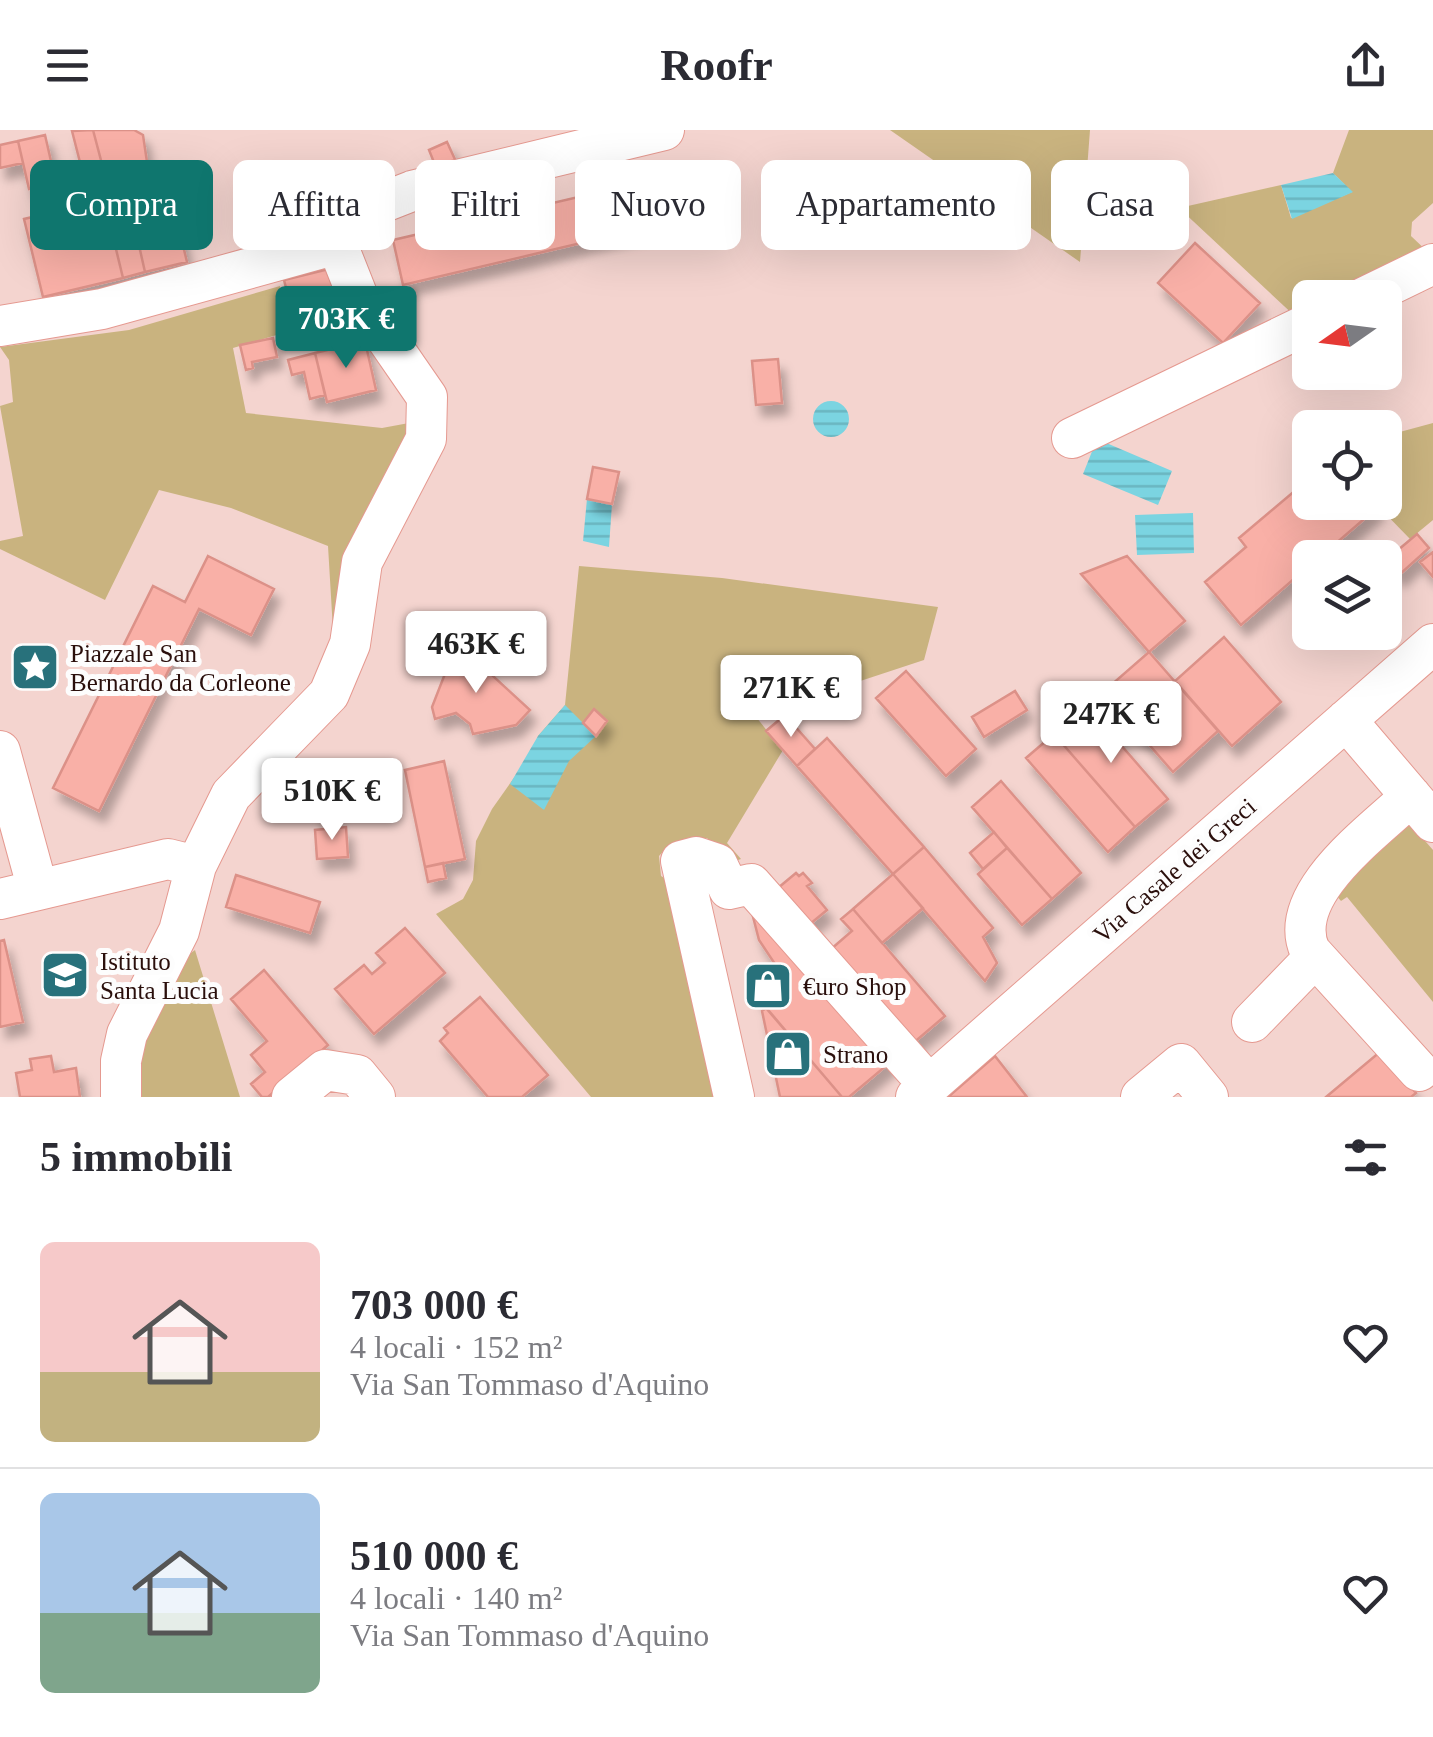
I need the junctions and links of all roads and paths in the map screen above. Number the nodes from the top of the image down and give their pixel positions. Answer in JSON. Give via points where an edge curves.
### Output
{"nodes":[{"id":1,"x":664,"y":130,"type":"edge"},
{"id":2,"x":395,"y":198,"type":"edge"},
{"id":3,"x":316,"y":250,"type":"edge"},
{"id":4,"x":340,"y":250,"type":"edge"},
{"id":5,"x":1433,"y":264,"type":"edge"},
{"id":6,"x":1400,"y":280,"type":"edge"},
{"id":7,"x":0,"y":326,"type":"edge"},
{"id":8,"x":1292,"y":332,"type":"edge"},
{"id":9,"x":1072,"y":438,"type":"dead end"},
{"id":10,"x":1433,"y":644,"type":"edge"},
{"id":11,"x":1346,"y":720,"type":"junction"},
{"id":12,"x":0,"y":751,"type":"edge"},
{"id":13,"x":1422,"y":809,"type":"edge"},
{"id":14,"x":196,"y":866,"type":"junction"},
{"id":15,"x":19,"y":895,"type":"edge"},
{"id":16,"x":1315,"y":957,"type":"junction"},
{"id":17,"x":1252,"y":1022,"type":"dead end"},
{"id":18,"x":1419,"y":1071,"type":"dead end"},
{"id":19,"x":923,"y":1091,"type":"edge"},
{"id":20,"x":121,"y":1097,"type":"edge"},
{"id":21,"x":292,"y":1097,"type":"edge"},
{"id":22,"x":375,"y":1097,"type":"edge"},
{"id":23,"x":734,"y":1097,"type":"edge"},
{"id":24,"x":1140,"y":1097,"type":"edge"},
{"id":25,"x":1208,"y":1097,"type":"edge"}],
"edges":[{"from":1,"to":2,"type":"street"},
{"from":3,"to":7,"type":"street","via":[[102,309]]},
{"from":4,"to":14,"type":"street","via":[[358,297],[426,396],[426,439],[362,562],[350,644],[329,694],[232,796]]},
{"from":5,"to":6,"type":"street"},
{"from":8,"to":9,"type":"street"},
{"from":10,"to":11,"type":"street","name":"Via Casale dei Greci"},
{"from":11,"to":13,"type":"street"},
{"from":11,"to":19,"type":"street","name":"Via Casale dei Greci"},
{"from":12,"to":15,"type":"street"},
{"from":13,"to":16,"type":"street","via":[[1324,879],[1312,897],[1304,939]]},
{"from":14,"to":15,"type":"street","via":[[168,859]]},
{"from":14,"to":20,"type":"street","via":[[179,930],[127,1034]]},
{"from":16,"to":17,"type":"street"},
{"from":16,"to":18,"type":"street"},
{"from":19,"to":23,"type":"street","via":[[751,884],[729,889],[717,864],[696,856],[681,861]]},
{"from":21,"to":22,"type":"street","via":[[325,1070],[357,1075]]},
{"from":24,"to":25,"type":"street","via":[[1182,1064]]}]}
